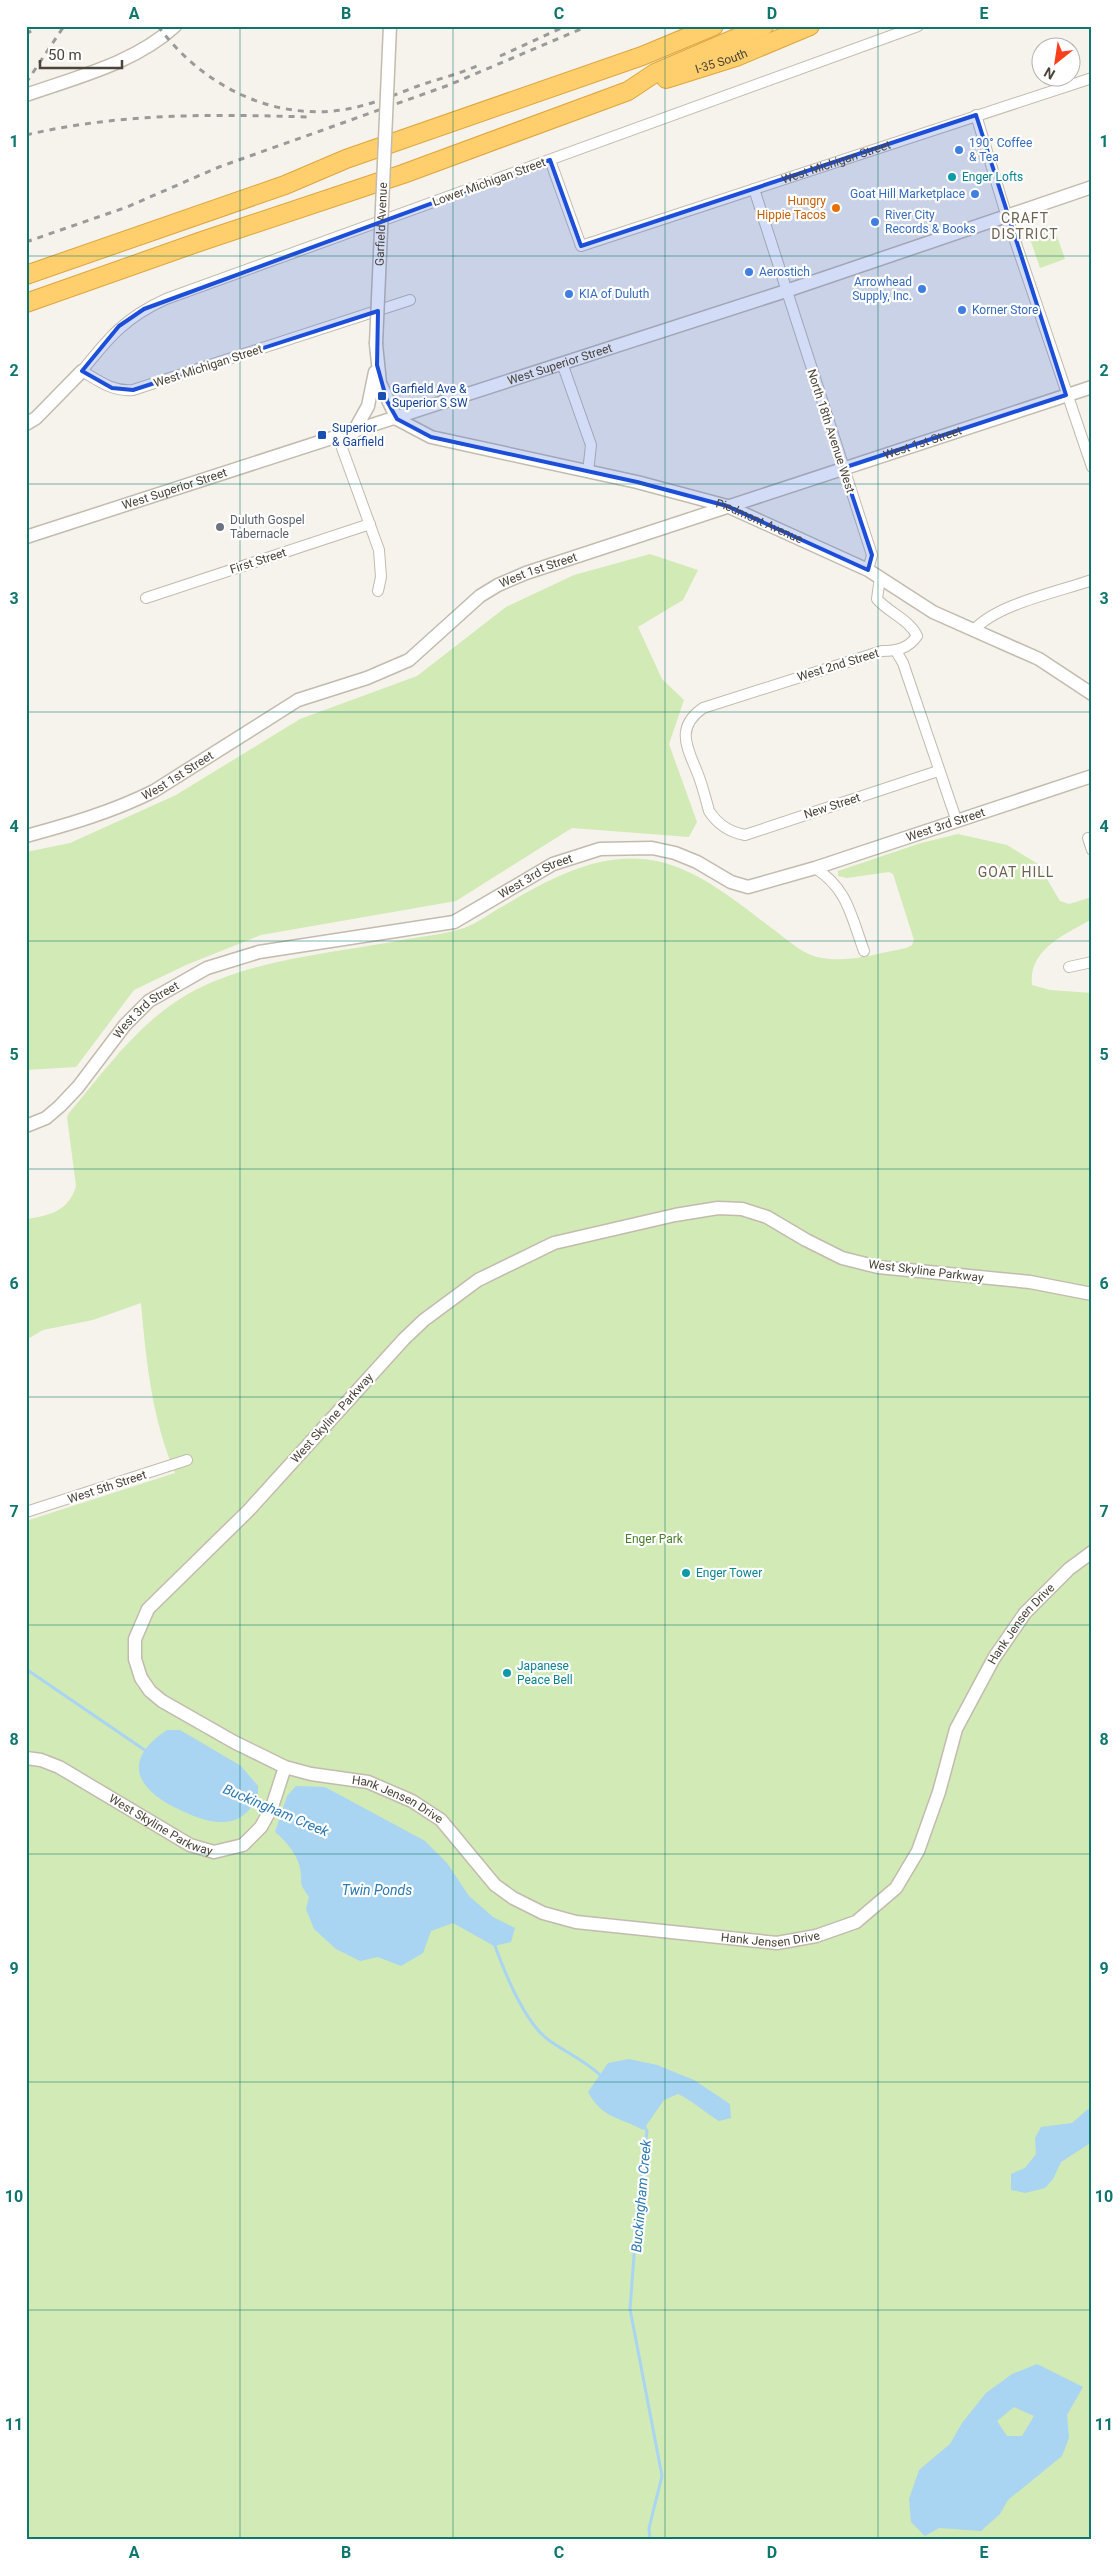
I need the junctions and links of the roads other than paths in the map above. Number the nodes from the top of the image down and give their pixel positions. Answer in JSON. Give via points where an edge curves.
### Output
{"nodes":[{"id":1,"x":175,"y":26,"type":"edge"},
{"id":2,"x":390,"y":26,"type":"edge"},
{"id":3,"x":699,"y":26,"type":"edge"},
{"id":4,"x":714,"y":26,"type":"edge"},
{"id":5,"x":764,"y":26,"type":"edge"},
{"id":6,"x":810,"y":26,"type":"edge"},
{"id":7,"x":918,"y":26,"type":"edge"},
{"id":8,"x":642,"y":56,"type":"junction"},
{"id":9,"x":1092,"y":78,"type":"edge"},
{"id":10,"x":628,"y":91,"type":"junction"},
{"id":11,"x":26,"y":95,"type":"edge"},
{"id":12,"x":976,"y":115,"type":"junction"},
{"id":13,"x":550,"y":160,"type":"junction"},
{"id":14,"x":1092,"y":187,"type":"edge"},
{"id":15,"x":754,"y":189,"type":"junction"},
{"id":16,"x":1006,"y":214,"type":"junction"},
{"id":17,"x":26,"y":274,"type":"edge"},
{"id":18,"x":786,"y":291,"type":"junction"},
{"id":19,"x":410,"y":300,"type":"dead end"},
{"id":20,"x":26,"y":303,"type":"edge"},
{"id":21,"x":562,"y":363,"type":"junction"},
{"id":22,"x":377,"y":365,"type":"junction"},
{"id":23,"x":82,"y":371,"type":"junction"},
{"id":24,"x":1092,"y":387,"type":"edge"},
{"id":25,"x":1066,"y":395,"type":"junction"},
{"id":26,"x":396,"y":419,"type":"junction"},
{"id":27,"x":26,"y":424,"type":"edge"},
{"id":28,"x":353,"y":432,"type":"junction"},
{"id":29,"x":338,"y":437,"type":"junction"},
{"id":30,"x":1092,"y":467,"type":"edge"},
{"id":31,"x":843,"y":468,"type":"junction"},
{"id":32,"x":588,"y":472,"type":"junction"},
{"id":33,"x":727,"y":506,"type":"junction"},
{"id":34,"x":370,"y":524,"type":"junction"},
{"id":35,"x":26,"y":537,"type":"edge"},
{"id":36,"x":868,"y":570,"type":"junction"},
{"id":37,"x":880,"y":577,"type":"junction"},
{"id":38,"x":1092,"y":580,"type":"edge"},
{"id":39,"x":378,"y":591,"type":"dead end"},
{"id":40,"x":146,"y":598,"type":"dead end"},
{"id":41,"x":974,"y":630,"type":"junction"},
{"id":42,"x":896,"y":651,"type":"junction"},
{"id":43,"x":1092,"y":694,"type":"edge"},
{"id":44,"x":938,"y":771,"type":"junction"},
{"id":45,"x":1092,"y":776,"type":"edge"},
{"id":46,"x":956,"y":820,"type":"junction"},
{"id":47,"x":726,"y":829,"type":"joint"},
{"id":48,"x":26,"y":836,"type":"edge"},
{"id":49,"x":1088,"y":838,"type":"dead end"},
{"id":50,"x":1092,"y":850,"type":"edge"},
{"id":51,"x":815,"y":868,"type":"junction"},
{"id":52,"x":864,"y":951,"type":"dead end"},
{"id":53,"x":1092,"y":962,"type":"edge"},
{"id":54,"x":1069,"y":967,"type":"dead end"},
{"id":55,"x":26,"y":1126,"type":"edge"},
{"id":56,"x":1092,"y":1294,"type":"edge"},
{"id":57,"x":187,"y":1460,"type":"dead end"},
{"id":58,"x":26,"y":1512,"type":"edge"},
{"id":59,"x":1092,"y":1552,"type":"edge"},
{"id":60,"x":26,"y":1758,"type":"edge"},
{"id":61,"x":286,"y":1767,"type":"junction"}],
"edges":[{"from":1,"to":11,"type":"street","via":[[160,39],[120,62]]},
{"from":2,"to":22,"type":"street","name":"Garfield Avenue","bridge":true},
{"from":3,"to":8,"type":"highway"},
{"from":4,"to":8,"type":"highway"},
{"from":5,"to":10,"type":"highway","via":[[655,72]]},
{"from":6,"to":10,"type":"highway","name":"I-35 South","via":[[736,57]]},
{"from":7,"to":13,"type":"street","name":"Lower Michigan Street"},
{"from":8,"to":17,"type":"highway","via":[[346,159],[285,185]]},
{"from":9,"to":12,"type":"street","name":"West Michigan Street"},
{"from":10,"to":20,"type":"highway","via":[[396,176]]},
{"from":12,"to":15,"type":"street","name":"West Michigan Street"},
{"from":12,"to":16,"type":"street"},
{"from":13,"to":15,"type":"street","name":"West Michigan Street","via":[[580,246]]},
{"from":13,"to":23,"type":"street","name":"Lower Michigan Street","via":[[151,306],[119,326]]},
{"from":14,"to":16,"type":"street","name":"West Superior Street"},
{"from":15,"to":18,"type":"street","name":"North 18th Avenue West"},
{"from":16,"to":18,"type":"street","name":"West Superior Street"},
{"from":16,"to":25,"type":"street"},
{"from":18,"to":21,"type":"street","name":"West Superior Street"},
{"from":18,"to":31,"type":"street","name":"North 18th Avenue West"},
{"from":19,"to":23,"type":"street","name":"West Michigan Street","via":[[133,390],[112,388]]},
{"from":21,"to":26,"type":"street","name":"West Superior Street"},
{"from":21,"to":32,"type":"street","via":[[591,445]]},
{"from":22,"to":26,"type":"street","name":"Garfield Avenue","via":[[380,382]]},
{"from":22,"to":28,"type":"street","via":[[368,406]]},
{"from":23,"to":27,"type":"street","via":[[36,418]]},
{"from":24,"to":25,"type":"street","name":"West 1st Street"},
{"from":25,"to":30,"type":"street"},
{"from":25,"to":31,"type":"street","name":"West 1st Street"},
{"from":26,"to":28,"type":"street","name":"West Superior Street"},
{"from":26,"to":32,"type":"street","name":"Piedmont Avenue","via":[[431,437]]},
{"from":28,"to":29,"type":"street","name":"West Superior Street"},
{"from":29,"to":34,"type":"street"},
{"from":29,"to":35,"type":"street","name":"West Superior Street"},
{"from":31,"to":33,"type":"street","name":"West 1st Street"},
{"from":31,"to":36,"type":"street","name":"North 18th Avenue West","via":[[872,556]]},
{"from":32,"to":33,"type":"street","name":"Piedmont Avenue"},
{"from":33,"to":36,"type":"street","name":"Piedmont Avenue"},
{"from":33,"to":48,"type":"street","name":"West 1st Street","via":[[498,585],[463,610],[409,660],[367,678],[298,700],[154,792],[109,812]]},
{"from":34,"to":39,"type":"street","via":[[381,566]]},
{"from":34,"to":40,"type":"street","name":"First Street"},
{"from":36,"to":37,"type":"street","name":"Piedmont Avenue"},
{"from":37,"to":41,"type":"street","name":"Piedmont Avenue","via":[[933,612]]},
{"from":37,"to":42,"type":"street","name":"West 2nd Street","via":[[878,599],[884,608],[914,629],[917,636],[913,642]]},
{"from":38,"to":41,"type":"street","via":[[999,611]]},
{"from":41,"to":43,"type":"street","name":"Piedmont Avenue","via":[[1039,659]]},
{"from":42,"to":44,"type":"street","via":[[903,663]]},
{"from":42,"to":47,"type":"street","name":"West 2nd Street","via":[[882,650],[703,708],[694,715],[688,724],[685,742],[709,811]]},
{"from":44,"to":46,"type":"street"},
{"from":44,"to":47,"type":"street","name":"New Street","via":[[745,835]]},
{"from":45,"to":46,"type":"street","name":"West 3rd Street"},
{"from":46,"to":51,"type":"street","name":"West 3rd Street"},
{"from":49,"to":50,"type":"street"},
{"from":51,"to":52,"type":"street","via":[[838,886]]},
{"from":51,"to":55,"type":"street","name":"West 3rd Street","via":[[748,887],[731,882],[675,853],[652,848],[600,849],[554,864],[454,922],[258,952],[207,968],[149,1001],[125,1025],[60,1106],[46,1118]]},
{"from":53,"to":54,"type":"street"},
{"from":56,"to":61,"type":"street","name":"West Skyline Parkway","via":[[1030,1282],[878,1267],[842,1258],[767,1217],[742,1209],[718,1208],[554,1243],[478,1280],[404,1338],[249,1510],[158,1597],[138,1626],[135,1659],[141,1678],[150,1691],[234,1742]]},
{"from":57,"to":58,"type":"street","name":"West 5th Street"},
{"from":59,"to":61,"type":"street","name":"Hank Jensen Drive","via":[[1069,1569],[1025,1613],[994,1658],[956,1729],[939,1792],[918,1850],[896,1888],[856,1922],[816,1936],[777,1943],[576,1922],[543,1913],[512,1898],[495,1885],[442,1820],[412,1801],[368,1782]]},
{"from":60,"to":61,"type":"street","name":"West Skyline Parkway","via":[[59,1767],[190,1845],[214,1852],[243,1845],[267,1817]]}]}
